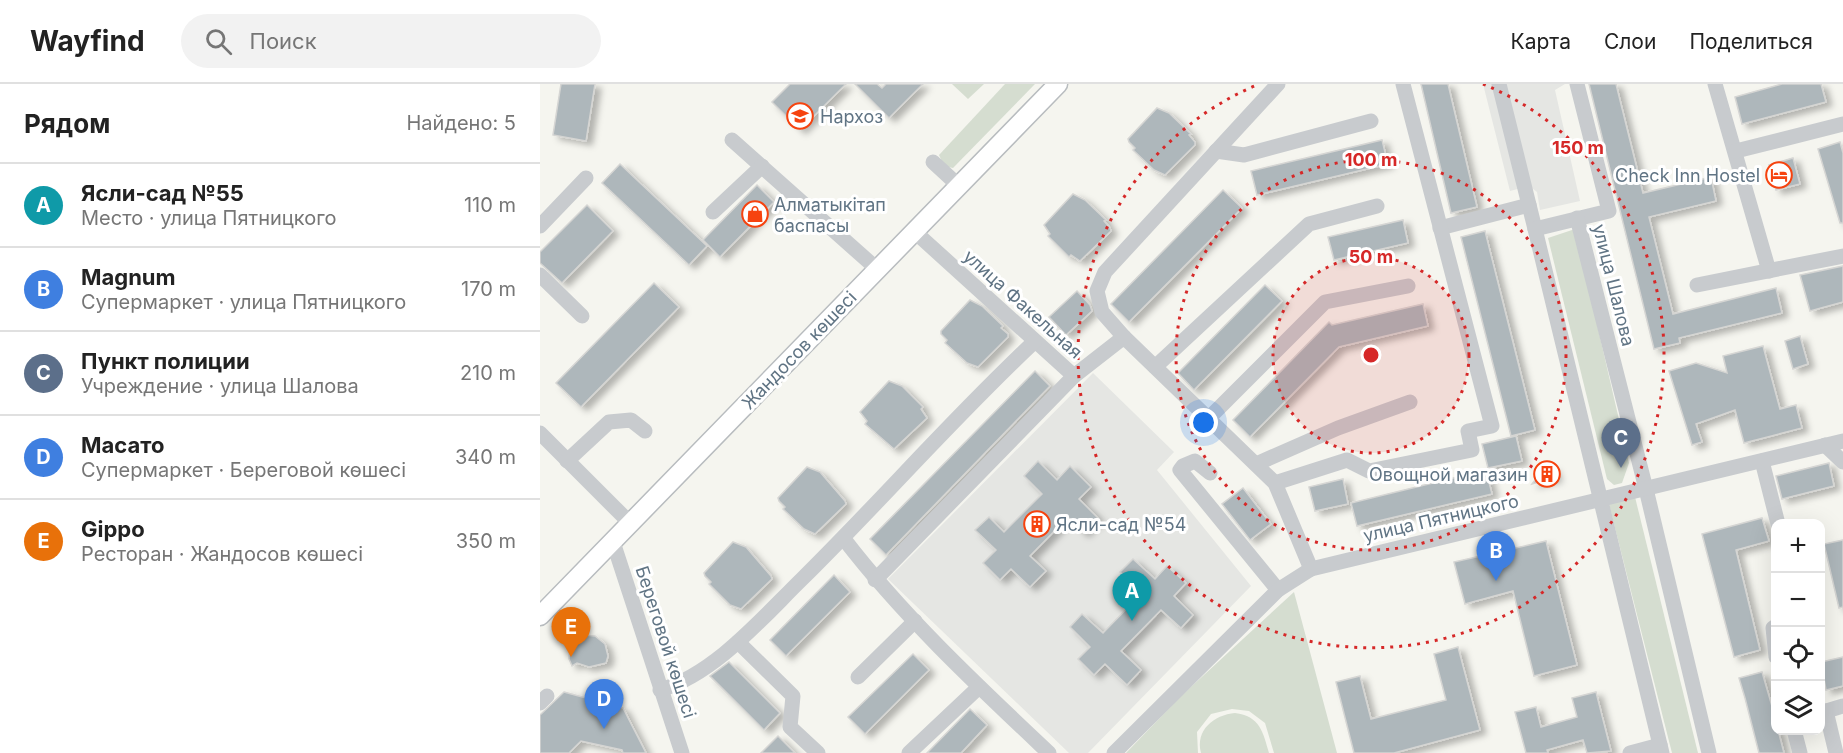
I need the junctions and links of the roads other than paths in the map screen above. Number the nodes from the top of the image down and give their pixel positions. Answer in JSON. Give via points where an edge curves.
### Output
{"nodes":[{"id":1,"x":1058,"y":84,"type":"edge"},
{"id":2,"x":1278,"y":84,"type":"edge"},
{"id":3,"x":1403,"y":84,"type":"edge"},
{"id":4,"x":1499,"y":84,"type":"edge"},
{"id":5,"x":1577,"y":84,"type":"edge"},
{"id":6,"x":1715,"y":84,"type":"edge"},
{"id":7,"x":1371,"y":120,"type":"dead end"},
{"id":8,"x":1843,"y":124,"type":"edge"},
{"id":9,"x":732,"y":140,"type":"dead end"},
{"id":10,"x":1216,"y":151,"type":"junction"},
{"id":11,"x":1736,"y":151,"type":"junction"},
{"id":12,"x":933,"y":162,"type":"dead end"},
{"id":13,"x":762,"y":166,"type":"junction"},
{"id":14,"x":586,"y":178,"type":"dead end"},
{"id":15,"x":959,"y":186,"type":"junction"},
{"id":16,"x":1529,"y":205,"type":"junction"},
{"id":17,"x":1377,"y":206,"type":"dead end"},
{"id":18,"x":713,"y":212,"type":"dead end"},
{"id":19,"x":1577,"y":218,"type":"junction"},
{"id":20,"x":540,"y":226,"type":"edge"},
{"id":21,"x":1440,"y":228,"type":"junction"},
{"id":22,"x":1534,"y":229,"type":"junction"},
{"id":23,"x":915,"y":232,"type":"junction"},
{"id":24,"x":1843,"y":256,"type":"edge"},
{"id":25,"x":877,"y":269,"type":"junction"},
{"id":26,"x":1769,"y":271,"type":"junction"},
{"id":27,"x":540,"y":276,"type":"edge"},
{"id":28,"x":1697,"y":285,"type":"dead end"},
{"id":29,"x":1408,"y":286,"type":"dead end"},
{"id":30,"x":582,"y":316,"type":"dead end"},
{"id":31,"x":1124,"y":337,"type":"junction"},
{"id":32,"x":1034,"y":342,"type":"junction"},
{"id":33,"x":1155,"y":367,"type":"junction"},
{"id":34,"x":1074,"y":376,"type":"junction"},
{"id":35,"x":1410,"y":402,"type":"dead end"},
{"id":36,"x":1208,"y":418,"type":"junction"},
{"id":37,"x":645,"y":431,"type":"dead end"},
{"id":38,"x":540,"y":433,"type":"edge"},
{"id":39,"x":1843,"y":441,"type":"edge"},
{"id":40,"x":1825,"y":445,"type":"junction"},
{"id":41,"x":567,"y":461,"type":"junction"},
{"id":42,"x":1762,"y":461,"type":"junction"},
{"id":43,"x":1843,"y":462,"type":"edge"},
{"id":44,"x":1256,"y":464,"type":"junction"},
{"id":45,"x":1210,"y":472,"type":"dead end"},
{"id":46,"x":1275,"y":483,"type":"junction"},
{"id":47,"x":1646,"y":489,"type":"junction"},
{"id":48,"x":1601,"y":500,"type":"junction"},
{"id":49,"x":1777,"y":519,"type":"edge"},
{"id":50,"x":631,"y":524,"type":"junction"},
{"id":51,"x":844,"y":539,"type":"junction"},
{"id":52,"x":613,"y":542,"type":"junction"},
{"id":53,"x":1311,"y":569,"type":"junction"},
{"id":54,"x":875,"y":580,"type":"junction"},
{"id":55,"x":1278,"y":590,"type":"junction"},
{"id":56,"x":540,"y":616,"type":"edge"},
{"id":57,"x":915,"y":621,"type":"junction"},
{"id":58,"x":738,"y":642,"type":"junction"},
{"id":59,"x":858,"y":677,"type":"dead end"},
{"id":60,"x":979,"y":687,"type":"junction"},
{"id":61,"x":660,"y":690,"type":"junction"},
{"id":62,"x":1843,"y":706,"type":"edge"},
{"id":63,"x":1825,"y":711,"type":"edge"},
{"id":64,"x":1825,"y":718,"type":"edge"},
{"id":65,"x":1795,"y":735,"type":"edge"},
{"id":66,"x":1661,"y":749,"type":"edge"},
{"id":67,"x":1038,"y":750,"type":"edge"},
{"id":68,"x":682,"y":753,"type":"edge"},
{"id":69,"x":818,"y":753,"type":"edge"},
{"id":70,"x":909,"y":753,"type":"edge"},
{"id":71,"x":1114,"y":753,"type":"edge"},
{"id":72,"x":1630,"y":753,"type":"edge"},
{"id":73,"x":1709,"y":753,"type":"edge"},
{"id":74,"x":1800,"y":753,"type":"edge"},
{"id":75,"x":1836,"y":753,"type":"edge"}],
"edges":[{"from":1,"to":15,"type":"main road","name":"Жандосов көшесі"},
{"from":2,"to":10,"type":"street"},
{"from":3,"to":21,"type":"street"},
{"from":4,"to":16,"type":"street"},
{"from":5,"to":19,"type":"street","via":[[1608,211]]},
{"from":6,"to":11,"type":"street"},
{"from":7,"to":10,"type":"street","via":[[1244,155]]},
{"from":8,"to":11,"type":"street"},
{"from":9,"to":13,"type":"street"},
{"from":10,"to":31,"type":"street","via":[[1105,272],[1096,291],[1102,312]]},
{"from":11,"to":26,"type":"street"},
{"from":12,"to":15,"type":"street"},
{"from":13,"to":18,"type":"street"},
{"from":13,"to":25,"type":"street"},
{"from":14,"to":20,"type":"street"},
{"from":15,"to":23,"type":"main road","name":"Жандосов көшесі"},
{"from":16,"to":21,"type":"street"},
{"from":16,"to":22,"type":"street"},
{"from":17,"to":33,"type":"street","via":[[1309,224]]},
{"from":19,"to":22,"type":"street","name":"улица Шалова"},
{"from":19,"to":47,"type":"street","name":"улица Шалова"},
{"from":21,"to":46,"type":"street","via":[[1492,426],[1468,431],[1472,450],[1369,471],[1347,460]]},
{"from":22,"to":48,"type":"street"},
{"from":23,"to":25,"type":"main road","name":"Жандосов көшесі"},
{"from":23,"to":32,"type":"street","name":"улица Факельная"},
{"from":24,"to":26,"type":"street"},
{"from":25,"to":50,"type":"main road","name":"Жандосов көшесі"},
{"from":26,"to":28,"type":"street"},
{"from":27,"to":30,"type":"street"},
{"from":29,"to":36,"type":"street","via":[[1325,302]]},
{"from":31,"to":33,"type":"street"},
{"from":31,"to":34,"type":"street","name":"улица Факельная"},
{"from":32,"to":34,"type":"street","name":"улица Факельная"},
{"from":32,"to":51,"type":"street"},
{"from":33,"to":36,"type":"street"},
{"from":34,"to":54,"type":"street"},
{"from":35,"to":44,"type":"street"},
{"from":36,"to":44,"type":"street"},
{"from":37,"to":41,"type":"street","via":[[631,420],[609,422]]},
{"from":38,"to":41,"type":"street"},
{"from":39,"to":40,"type":"street","name":"улица Пятницкого"},
{"from":40,"to":42,"type":"street","name":"улица Пятницкого"},
{"from":40,"to":43,"type":"street"},
{"from":41,"to":50,"type":"street"},
{"from":42,"to":47,"type":"street","name":"улица Пятницкого"},
{"from":42,"to":49,"type":"street"},
{"from":44,"to":46,"type":"street"},
{"from":45,"to":55,"type":"street","via":[[1195,462],[1180,470]]},
{"from":46,"to":53,"type":"street"},
{"from":47,"to":48,"type":"street","name":"улица Пятницкого"},
{"from":47,"to":73,"type":"street","name":"улица Шалова"},
{"from":48,"to":53,"type":"street","name":"улица Пятницкого"},
{"from":48,"to":66,"type":"street"},
{"from":50,"to":52,"type":"main road","name":"Жандосов көшесі"},
{"from":51,"to":54,"type":"street"},
{"from":51,"to":58,"type":"street"},
{"from":52,"to":56,"type":"main road","name":"Жандосов көшесі"},
{"from":52,"to":61,"type":"street","name":"Береговой көшесі"},
{"from":53,"to":55,"type":"street","name":"улица Пятницкого"},
{"from":54,"to":57,"type":"street"},
{"from":55,"to":71,"type":"street","name":"улица Пятницкого"},
{"from":57,"to":59,"type":"street"},
{"from":57,"to":60,"type":"street"},
{"from":58,"to":61,"type":"street","via":[[680,684]]},
{"from":58,"to":69,"type":"street","via":[[793,696],[790,727]]},
{"from":60,"to":67,"type":"street"},
{"from":60,"to":70,"type":"street"},
{"from":61,"to":68,"type":"street","name":"Береговой көшесі"},
{"from":62,"to":63,"type":"street"},
{"from":64,"to":75,"type":"street"},
{"from":65,"to":74,"type":"street"},
{"from":66,"to":72,"type":"street"}]}
